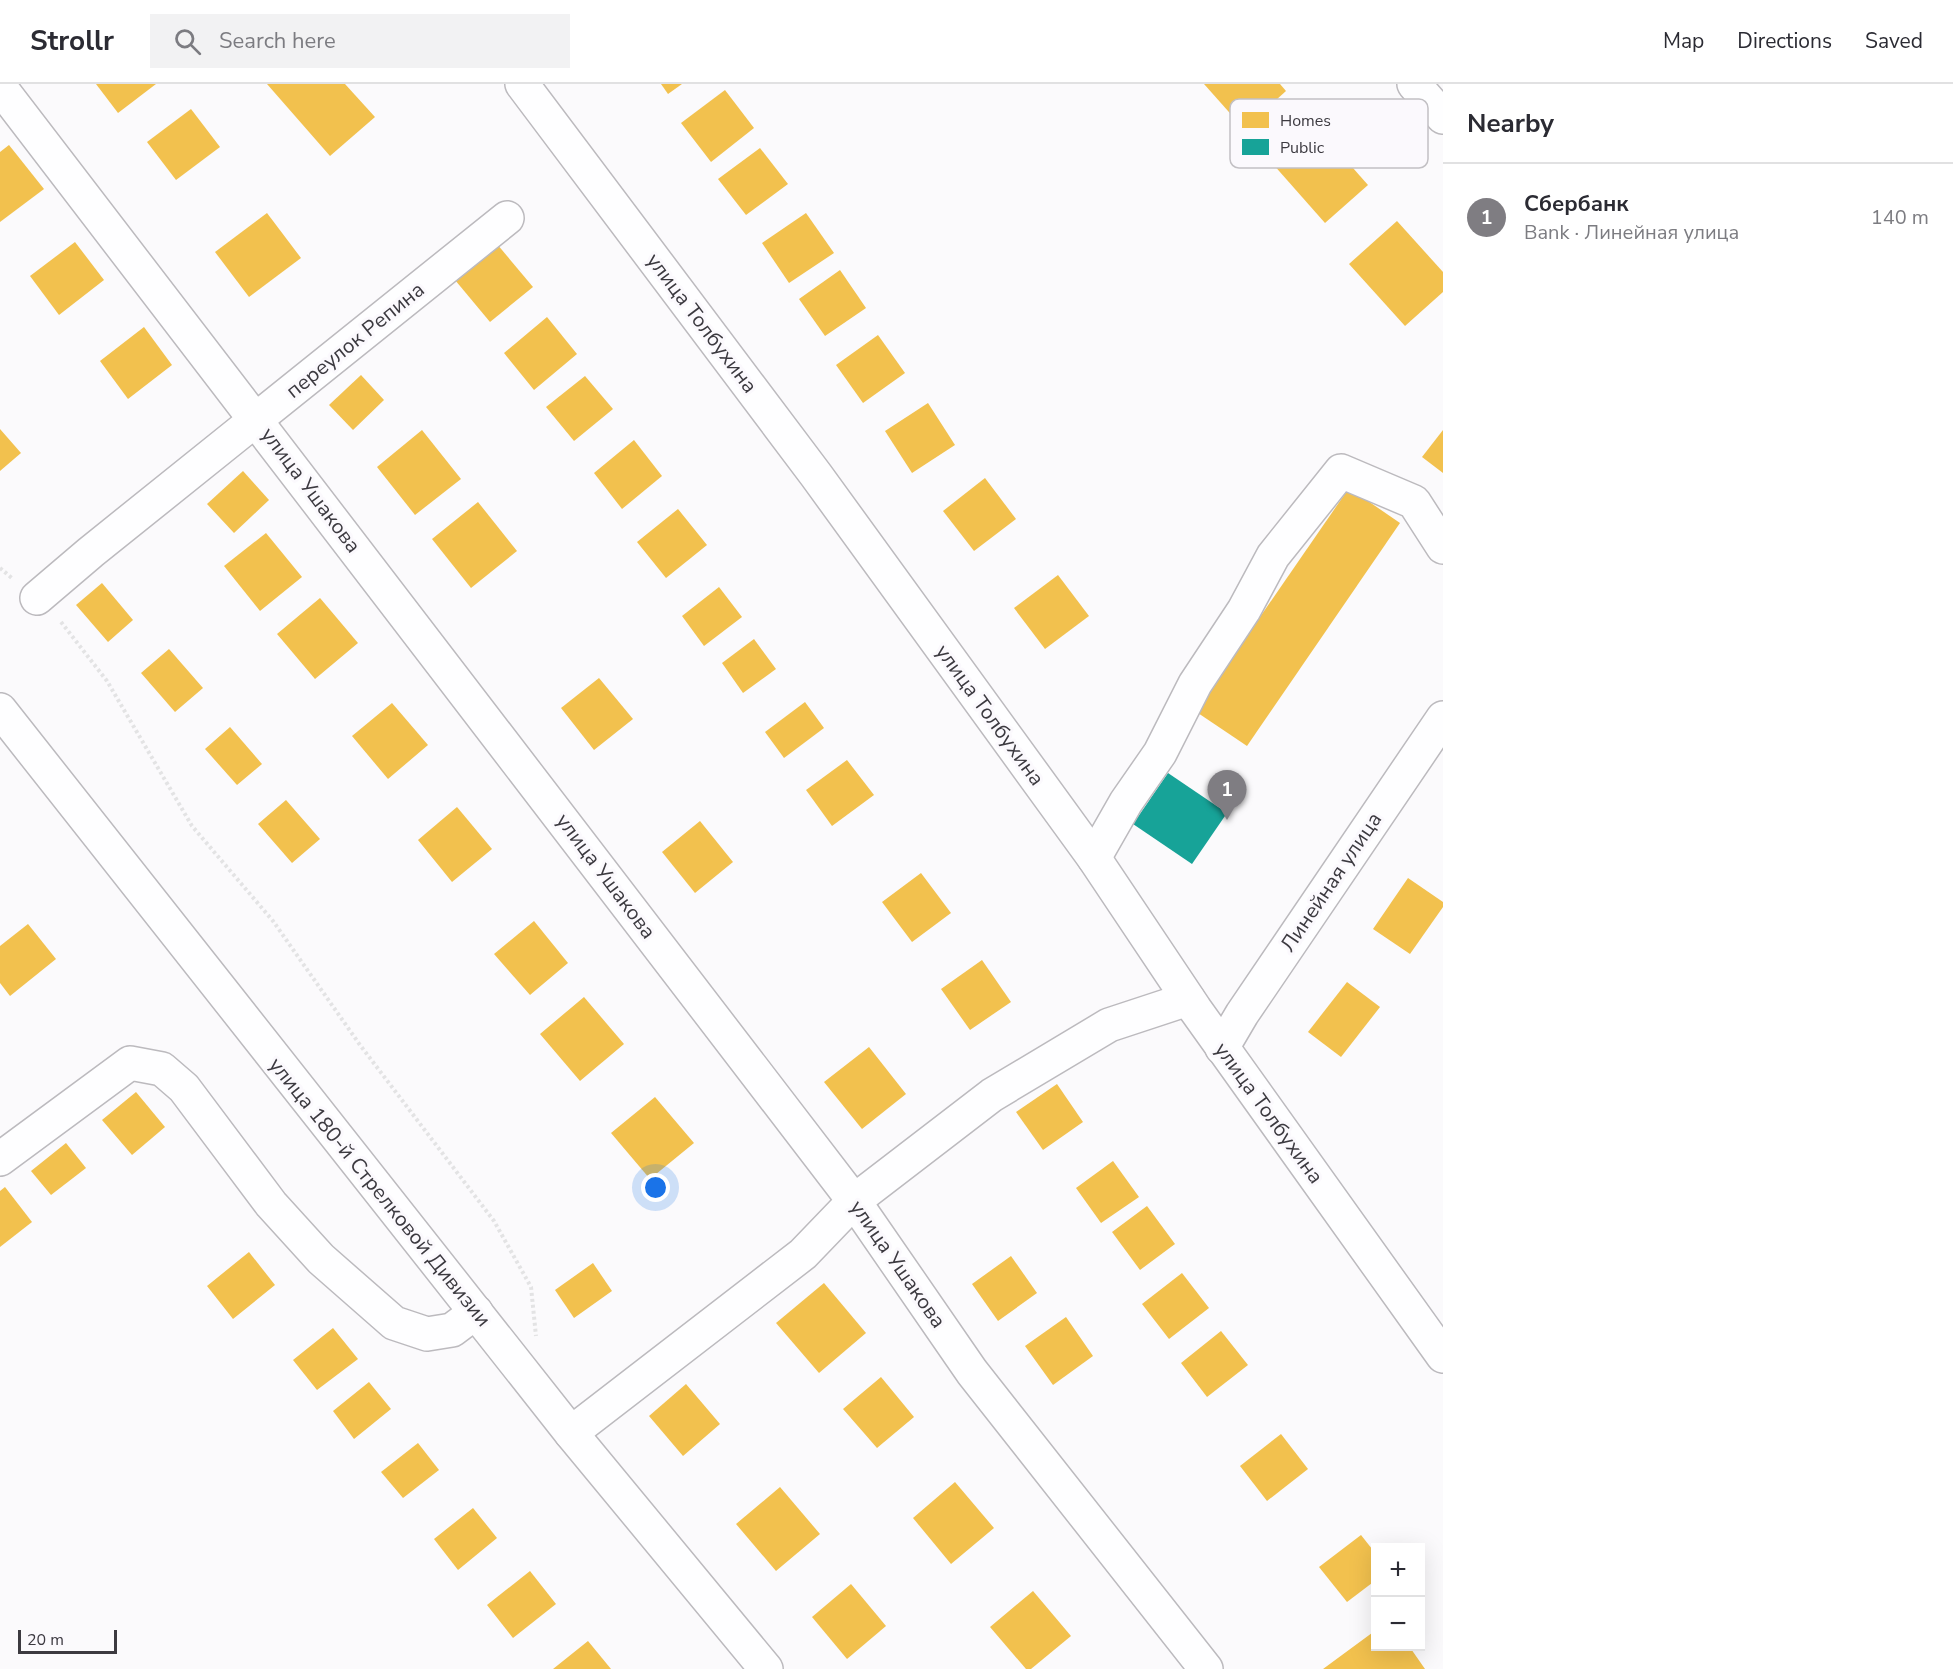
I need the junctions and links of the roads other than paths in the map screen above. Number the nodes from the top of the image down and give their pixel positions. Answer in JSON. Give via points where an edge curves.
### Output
{"nodes":[{"id":1,"x":522,"y":84,"type":"edge"},
{"id":2,"x":1414,"y":84,"type":"edge"},
{"id":3,"x":0,"y":87,"type":"edge"},
{"id":4,"x":1427,"y":99,"type":"edge"},
{"id":5,"x":1428,"y":100,"type":"edge"},
{"id":6,"x":1443,"y":117,"type":"edge"},
{"id":7,"x":507,"y":218,"type":"dead end"},
{"id":8,"x":257,"y":419,"type":"junction"},
{"id":9,"x":1443,"y":547,"type":"edge"},
{"id":10,"x":37,"y":598,"type":"road end"},
{"id":11,"x":0,"y":710,"type":"edge"},
{"id":12,"x":1443,"y":718,"type":"edge"},
{"id":13,"x":1094,"y":858,"type":"junction"},
{"id":14,"x":1188,"y":999,"type":"junction"},
{"id":15,"x":1222,"y":1048,"type":"junction"},
{"id":16,"x":0,"y":1160,"type":"edge"},
{"id":17,"x":855,"y":1201,"type":"junction"},
{"id":18,"x":476,"y":1312,"type":"junction"},
{"id":19,"x":1443,"y":1356,"type":"edge"},
{"id":20,"x":571,"y":1433,"type":"junction"},
{"id":21,"x":766,"y":1669,"type":"edge"},
{"id":22,"x":1206,"y":1669,"type":"edge"}],
"edges":[{"from":1,"to":13,"type":"street","name":"улица Толбухина","via":[[816,475]]},
{"from":2,"to":4,"type":"street"},
{"from":3,"to":8,"type":"street","name":"улица Ушакова"},
{"from":5,"to":6,"type":"street"},
{"from":7,"to":8,"type":"street","name":"переулок Репина"},
{"from":8,"to":10,"type":"street","name":"переулок Репина"},
{"from":8,"to":17,"type":"street","name":"улица Ушакова"},
{"from":9,"to":13,"type":"street","via":[[1414,502],[1341,471],[1274,556]]},
{"from":11,"to":18,"type":"street","name":"улица 180-й Стрелковой Дивизии"},
{"from":12,"to":15,"type":"street","name":"Линейная улица"},
{"from":13,"to":14,"type":"street","name":"улица Толбухина"},
{"from":14,"to":15,"type":"street","name":"улица Толбухина"},
{"from":14,"to":17,"type":"street","via":[[1109,1025],[992,1095]]},
{"from":15,"to":19,"type":"street","name":"улица Толбухина"},
{"from":16,"to":18,"type":"street","via":[[130,1064],[162,1069],[184,1089],[271,1204],[321,1260],[394,1323],[427,1334],[452,1330]]},
{"from":17,"to":20,"type":"street","via":[[803,1254]]},
{"from":17,"to":22,"type":"street","name":"улица Ушакова","via":[[972,1372]]},
{"from":18,"to":20,"type":"street","name":"улица 180-й Стрелковой Дивизии"},
{"from":20,"to":21,"type":"street","name":"улица 180-й Стрелковой Дивизии"}]}
